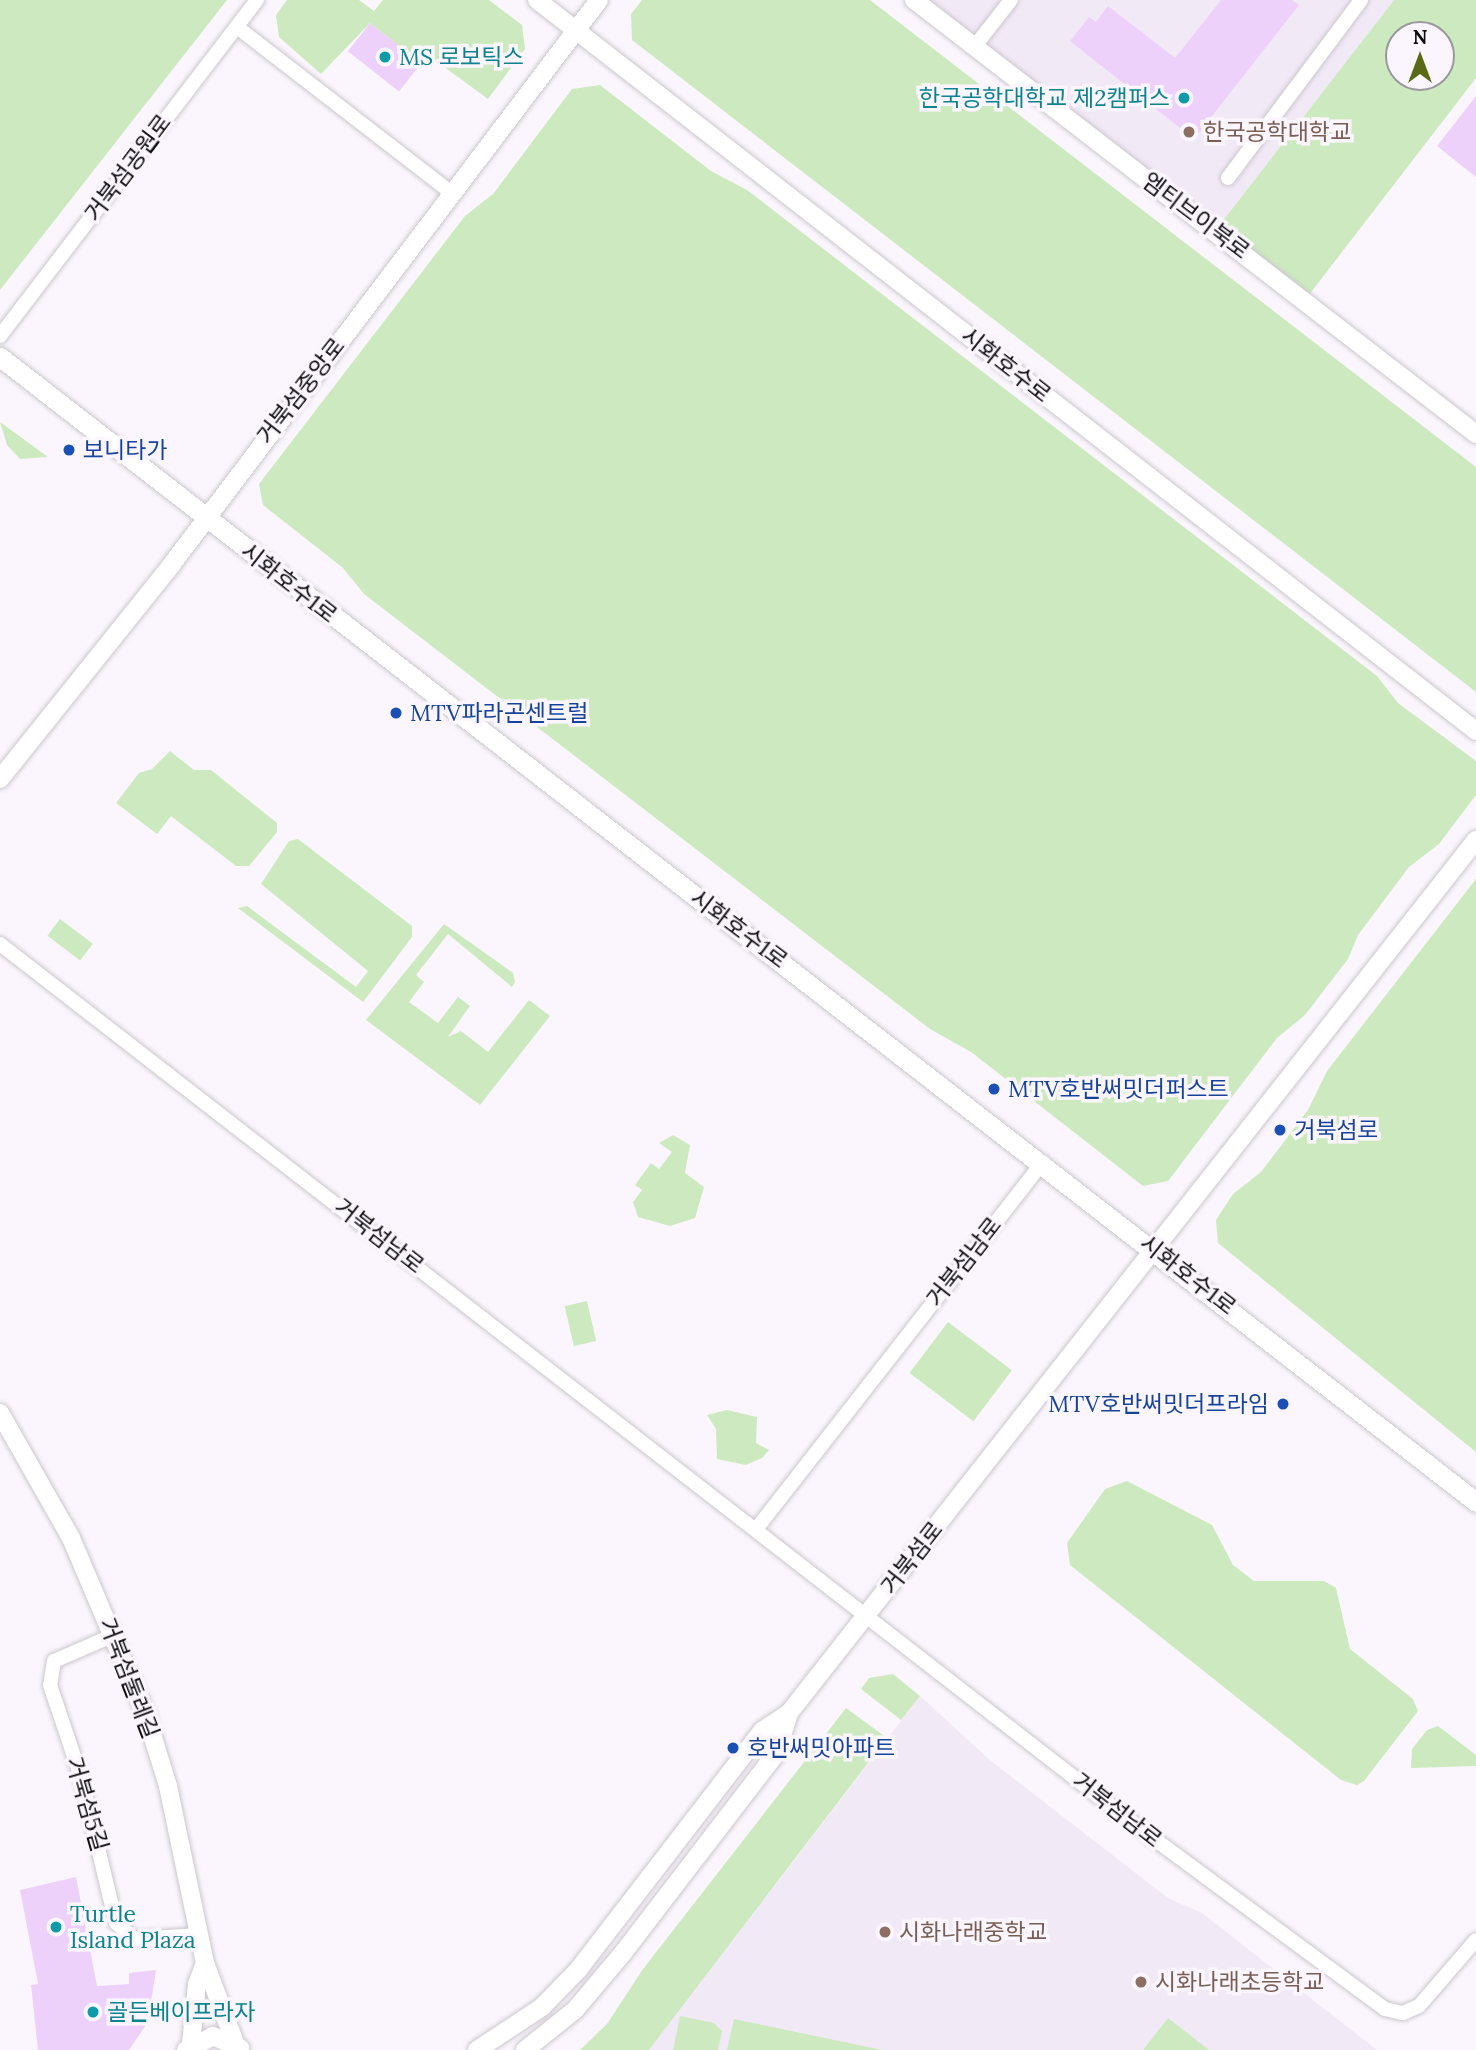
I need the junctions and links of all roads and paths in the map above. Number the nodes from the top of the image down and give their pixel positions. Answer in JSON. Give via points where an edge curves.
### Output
{"nodes":[{"id":1,"x":257,"y":0,"type":"edge"},
{"id":2,"x":537,"y":0,"type":"edge"},
{"id":3,"x":599,"y":0,"type":"edge"},
{"id":4,"x":914,"y":0,"type":"edge"},
{"id":5,"x":1011,"y":0,"type":"edge"},
{"id":6,"x":1361,"y":0,"type":"edge"},
{"id":7,"x":237,"y":27,"type":"junction"},
{"id":8,"x":577,"y":31,"type":"junction"},
{"id":9,"x":975,"y":46,"type":"junction"},
{"id":10,"x":1228,"y":178,"type":"dead end"},
{"id":11,"x":453,"y":194,"type":"junction"},
{"id":12,"x":0,"y":336,"type":"edge"},
{"id":13,"x":0,"y":357,"type":"edge"},
{"id":14,"x":1476,"y":434,"type":"edge"},
{"id":15,"x":204,"y":517,"type":"junction"},
{"id":16,"x":1476,"y":731,"type":"edge"},
{"id":17,"x":0,"y":779,"type":"edge"},
{"id":18,"x":1476,"y":840,"type":"edge"},
{"id":19,"x":0,"y":944,"type":"edge"},
{"id":20,"x":1044,"y":1162,"type":"junction"},
{"id":21,"x":1156,"y":1250,"type":"junction"},
{"id":22,"x":0,"y":1413,"type":"edge"},
{"id":23,"x":8,"y":1439,"type":"edge"},
{"id":24,"x":1476,"y":1502,"type":"edge"},
{"id":25,"x":757,"y":1528,"type":"junction"},
{"id":26,"x":866,"y":1615,"type":"junction"},
{"id":27,"x":114,"y":1634,"type":"junction"},
{"id":28,"x":789,"y":1713,"type":"junction"},
{"id":29,"x":201,"y":1935,"type":"junction"},
{"id":30,"x":1476,"y":1940,"type":"edge"},
{"id":31,"x":205,"y":1964,"type":"junction"},
{"id":32,"x":226,"y":2010,"type":"junction"},
{"id":33,"x":238,"y":2046,"type":"edge"},
{"id":34,"x":184,"y":2048,"type":"edge"},
{"id":35,"x":256,"y":2050,"type":"edge"},
{"id":36,"x":477,"y":2050,"type":"edge"},
{"id":37,"x":525,"y":2050,"type":"edge"}],
"edges":[{"from":1,"to":7,"type":"street","name":"거북섬공원로"},
{"from":2,"to":8,"type":"street","name":"시화호수로"},
{"from":3,"to":8,"type":"street","name":"거북섬중앙로"},
{"from":4,"to":9,"type":"street","name":"엠티브이북로"},
{"from":5,"to":9,"type":"street"},
{"from":6,"to":10,"type":"street"},
{"from":7,"to":11,"type":"street"},
{"from":7,"to":12,"type":"street","name":"거북섬공원로"},
{"from":8,"to":11,"type":"street","name":"거북섬중앙로"},
{"from":8,"to":16,"type":"street","name":"시화호수로"},
{"from":9,"to":14,"type":"street","name":"엠티브이북로"},
{"from":11,"to":15,"type":"street","name":"거북섬중앙로"},
{"from":13,"to":15,"type":"main road","name":"시화호수1로"},
{"from":15,"to":17,"type":"street","name":"거북섬중앙로"},
{"from":15,"to":20,"type":"main road","name":"시화호수1로"},
{"from":18,"to":21,"type":"street","name":"거북섬로"},
{"from":19,"to":25,"type":"street","name":"거북섬남로"},
{"from":20,"to":21,"type":"main road","name":"시화호수1로"},
{"from":20,"to":25,"type":"street","name":"거북섬남로"},
{"from":21,"to":24,"type":"main road","name":"시화호수1로"},
{"from":21,"to":26,"type":"street","name":"거북섬로"},
{"from":22,"to":23,"type":"street","name":"거북섬둘레길"},
{"from":23,"to":27,"type":"street","name":"거북섬둘레길","via":[[68,1531]]},
{"from":25,"to":26,"type":"street","name":"거북섬남로"},
{"from":26,"to":28,"type":"street","name":"거북섬로"},
{"from":26,"to":30,"type":"street","name":"거북섬남로","via":[[1385,2009],[1403,2012],[1419,2007]]},
{"from":27,"to":29,"type":"street","name":"거북섬둘레길","via":[[168,1786]]},
{"from":27,"to":29,"type":"street","name":"거북섬5길","via":[[54,1661],[50,1685],[94,1822],[116,1923],[135,1939]]},
{"from":28,"to":36,"type":"street","via":[[762,1731],[578,1969],[542,2007]]},
{"from":28,"to":37,"type":"street","via":[[777,1752],[623,1953],[575,2010]]},
{"from":29,"to":31,"type":"street","name":"거북섬둘레길"},
{"from":31,"to":32,"type":"street"},
{"from":31,"to":34,"type":"street"},
{"from":32,"to":33,"type":"street"},
{"from":32,"to":35,"type":"street"},
{"from":33,"to":34,"type":"street","via":[[213,2036]]}]}
